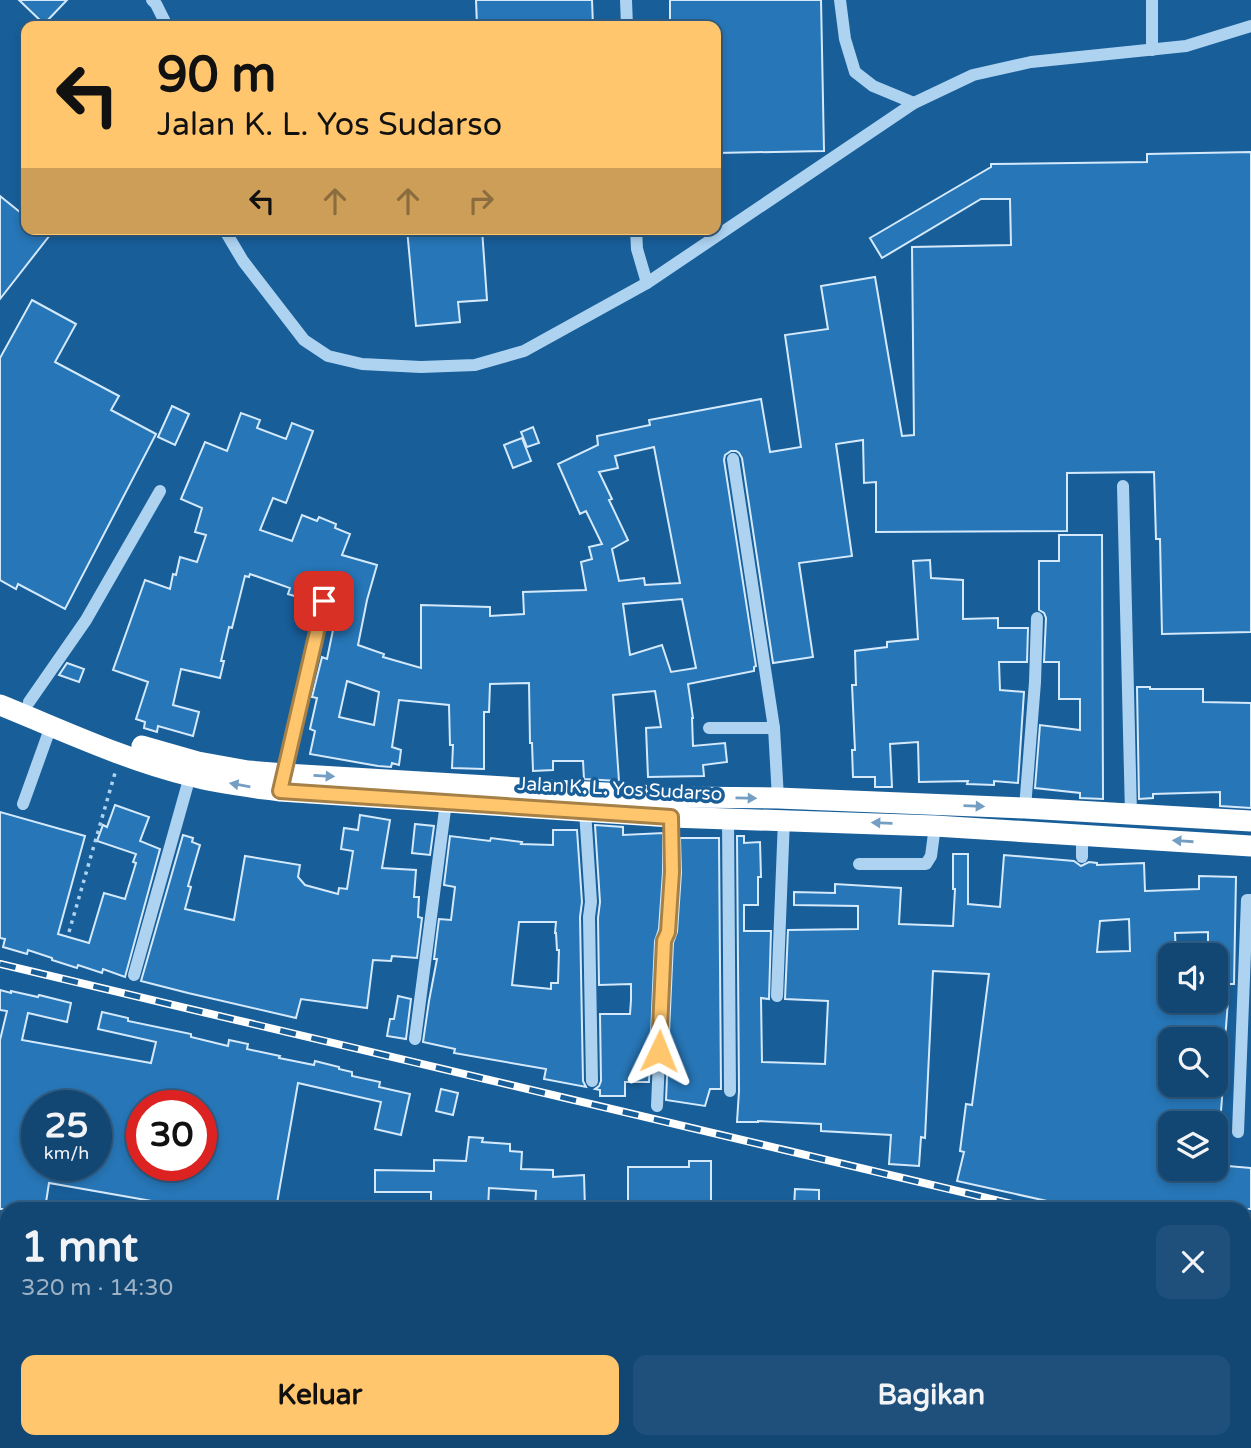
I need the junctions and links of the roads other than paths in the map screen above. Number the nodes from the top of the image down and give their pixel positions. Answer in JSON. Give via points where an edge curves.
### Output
{"nodes":[{"id":1,"x":152,"y":0,"type":"edge"},
{"id":2,"x":626,"y":0,"type":"edge"},
{"id":3,"x":841,"y":0,"type":"edge"},
{"id":4,"x":1152,"y":0,"type":"edge"},
{"id":5,"x":164,"y":21,"type":"edge"},
{"id":6,"x":627,"y":21,"type":"edge"},
{"id":7,"x":1251,"y":26,"type":"edge"},
{"id":8,"x":1152,"y":50,"type":"junction"},
{"id":9,"x":914,"y":103,"type":"junction"},
{"id":10,"x":721,"y":233,"type":"edge"},
{"id":11,"x":228,"y":235,"type":"edge"},
{"id":12,"x":636,"y":235,"type":"edge"},
{"id":13,"x":718,"y":235,"type":"edge"},
{"id":14,"x":647,"y":283,"type":"junction"},
{"id":15,"x":733,"y":459,"type":"dead end"},
{"id":16,"x":1123,"y":486,"type":"dead end"},
{"id":17,"x":160,"y":491,"type":"dead end"},
{"id":18,"x":324,"y":601,"type":"dead end"},
{"id":19,"x":1037,"y":618,"type":"dead end"},
{"id":20,"x":0,"y":690,"type":"edge"},
{"id":21,"x":29,"y":702,"type":"junction"},
{"id":22,"x":0,"y":705,"type":"edge"},
{"id":23,"x":51,"y":726,"type":"junction"},
{"id":24,"x":709,"y":728,"type":"dead end"},
{"id":25,"x":774,"y":728,"type":"junction"},
{"id":26,"x":190,"y":776,"type":"junction"},
{"id":27,"x":283,"y":783,"type":"junction"},
{"id":28,"x":778,"y":798,"type":"junction"},
{"id":29,"x":446,"y":802,"type":"junction"},
{"id":30,"x":23,"y":804,"type":"dead end"},
{"id":31,"x":1025,"y":808,"type":"junction"},
{"id":32,"x":586,"y":811,"type":"junction"},
{"id":33,"x":1131,"y":814,"type":"junction"},
{"id":34,"x":671,"y":817,"type":"junction"},
{"id":35,"x":728,"y":818,"type":"junction"},
{"id":36,"x":784,"y":819,"type":"junction"},
{"id":37,"x":1251,"y":821,"type":"edge"},
{"id":38,"x":934,"y":826,"type":"junction"},
{"id":39,"x":1082,"y":834,"type":"junction"},
{"id":40,"x":1251,"y":846,"type":"edge"},
{"id":41,"x":1082,"y":857,"type":"dead end"},
{"id":42,"x":859,"y":864,"type":"dead end"},
{"id":43,"x":1251,"y":900,"type":"edge"},
{"id":44,"x":134,"y":975,"type":"dead end"},
{"id":45,"x":777,"y":996,"type":"dead end"},
{"id":46,"x":415,"y":1039,"type":"dead end"},
{"id":47,"x":592,"y":1082,"type":"dead end"},
{"id":48,"x":730,"y":1091,"type":"dead end"},
{"id":49,"x":657,"y":1106,"type":"dead end"},
{"id":50,"x":1238,"y":1132,"type":"dead end"}],
"edges":[{"from":1,"to":5,"type":"street"},
{"from":2,"to":6,"type":"street"},
{"from":3,"to":9,"type":"street","via":[[845,39],[855,72],[873,86]]},
{"from":4,"to":8,"type":"street"},
{"from":7,"to":8,"type":"street","via":[[1186,46]]},
{"from":8,"to":9,"type":"street","via":[[1031,62],[973,75]]},
{"from":9,"to":10,"type":"street"},
{"from":11,"to":14,"type":"street","via":[[304,340],[328,356],[362,364],[475,365],[524,351]]},
{"from":12,"to":14,"type":"street"},
{"from":13,"to":14,"type":"street"},
{"from":15,"to":25,"type":"street"},
{"from":16,"to":33,"type":"street"},
{"from":17,"to":21,"type":"street","via":[[86,620]]},
{"from":18,"to":27,"type":"street"},
{"from":19,"to":31,"type":"street"},
{"from":20,"to":21,"type":"highway","name":"Jalan K. L. Yos Sudarso"},
{"from":21,"to":27,"type":"highway","name":"Jalan K. L. Yos Sudarso","via":[[127,741]]},
{"from":22,"to":23,"type":"highway","name":"Jalan K. L. Yos Sudarso"},
{"from":23,"to":26,"type":"highway","name":"Jalan K. L. Yos Sudarso"},
{"from":23,"to":30,"type":"street"},
{"from":24,"to":25,"type":"street"},
{"from":25,"to":28,"type":"street"},
{"from":27,"to":26,"type":"highway","name":"Jalan K. L. Yos Sudarso","one_way":true,"via":[[243,786]]},
{"from":26,"to":44,"type":"street"},
{"from":27,"to":28,"type":"highway","name":"Jalan K. L. Yos Sudarso","one_way":true},
{"from":27,"to":29,"type":"highway","name":"Jalan K. L. Yos Sudarso"},
{"from":28,"to":31,"type":"highway","name":"Jalan K. L. Yos Sudarso","one_way":true},
{"from":29,"to":32,"type":"highway","name":"Jalan K. L. Yos Sudarso"},
{"from":29,"to":46,"type":"street"},
{"from":31,"to":33,"type":"highway","name":"Jalan K. L. Yos Sudarso"},
{"from":32,"to":34,"type":"highway","name":"Jalan K. L. Yos Sudarso"},
{"from":32,"to":47,"type":"street"},
{"from":33,"to":37,"type":"highway","name":"Jalan K. L. Yos Sudarso"},
{"from":34,"to":35,"type":"highway","name":"Jalan K. L. Yos Sudarso"},
{"from":34,"to":49,"type":"street","via":[[672,872],[664,941]]},
{"from":35,"to":36,"type":"highway","name":"Jalan K. L. Yos Sudarso"},
{"from":35,"to":48,"type":"street"},
{"from":38,"to":36,"type":"highway","name":"Jalan K. L. Yos Sudarso","one_way":true},
{"from":36,"to":45,"type":"street"},
{"from":38,"to":39,"type":"highway","name":"Jalan K. L. Yos Sudarso"},
{"from":38,"to":42,"type":"street","via":[[926,864]]},
{"from":40,"to":39,"type":"highway","name":"Jalan K. L. Yos Sudarso","one_way":true},
{"from":39,"to":41,"type":"street"},
{"from":43,"to":50,"type":"street","via":[[1247,900]]}]}
